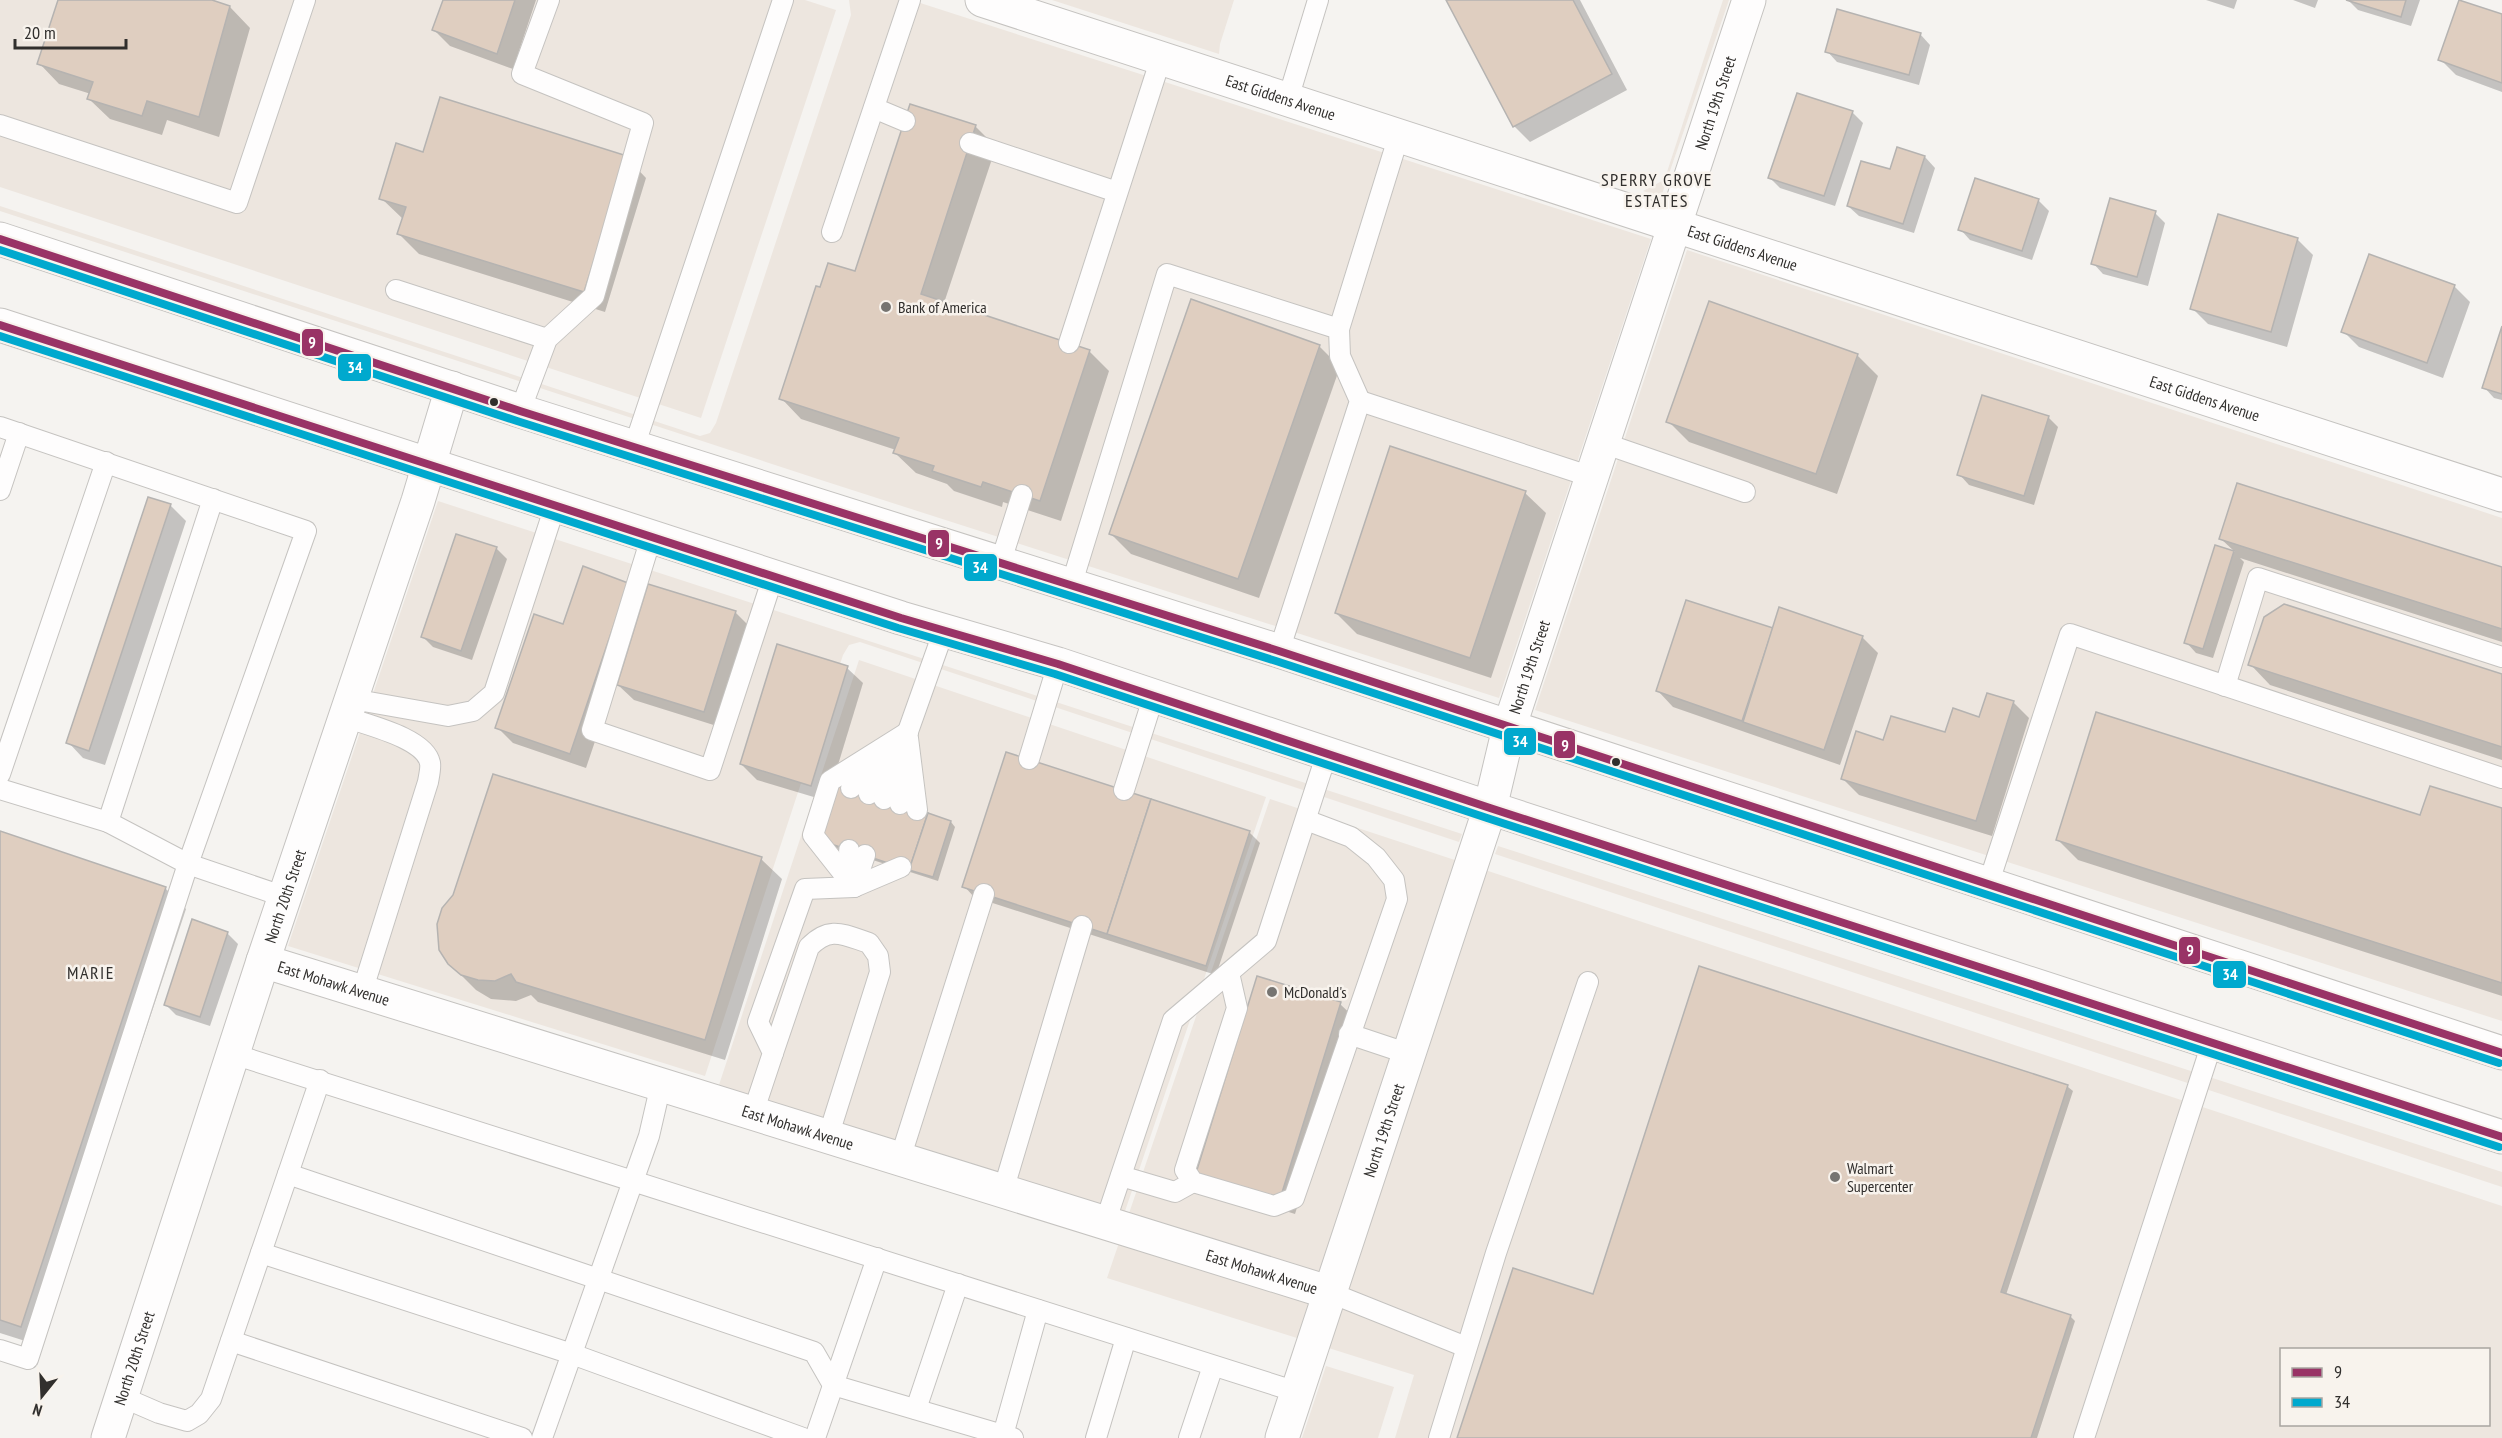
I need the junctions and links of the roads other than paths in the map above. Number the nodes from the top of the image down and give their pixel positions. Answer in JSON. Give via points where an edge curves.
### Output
{"nodes":[{"id":1,"x":306,"y":0,"type":"edge"},
{"id":2,"x":549,"y":0,"type":"edge"},
{"id":3,"x":783,"y":0,"type":"edge"},
{"id":4,"x":910,"y":0,"type":"edge"},
{"id":5,"x":982,"y":0,"type":"edge"},
{"id":6,"x":1318,"y":0,"type":"edge"},
{"id":7,"x":1749,"y":0,"type":"edge"},
{"id":8,"x":1161,"y":58,"type":"junction"},
{"id":9,"x":1288,"y":99,"type":"junction"},
{"id":10,"x":873,"y":108,"type":"junction"},
{"id":11,"x":905,"y":121,"type":"dead end"},
{"id":12,"x":0,"y":125,"type":"edge"},
{"id":13,"x":1399,"y":135,"type":"junction"},
{"id":14,"x":970,"y":143,"type":"dead end"},
{"id":15,"x":1117,"y":192,"type":"junction"},
{"id":16,"x":1676,"y":224,"type":"junction"},
{"id":17,"x":832,"y":232,"type":"dead end"},
{"id":18,"x":0,"y":239,"type":"edge"},
{"id":19,"x":396,"y":291,"type":"dead end"},
{"id":20,"x":0,"y":325,"type":"edge"},
{"id":21,"x":1339,"y":329,"type":"junction"},
{"id":22,"x":547,"y":339,"type":"junction"},
{"id":23,"x":1069,"y":343,"type":"dead end"},
{"id":24,"x":452,"y":388,"type":"junction"},
{"id":25,"x":1360,"y":400,"type":"junction"},
{"id":26,"x":520,"y":411,"type":"junction"},
{"id":27,"x":0,"y":427,"type":"edge"},
{"id":28,"x":19,"y":434,"type":"junction"},
{"id":29,"x":1603,"y":443,"type":"junction"},
{"id":30,"x":633,"y":447,"type":"junction"},
{"id":31,"x":106,"y":462,"type":"junction"},
{"id":32,"x":429,"y":466,"type":"junction"},
{"id":33,"x":1592,"y":477,"type":"junction"},
{"id":34,"x":0,"y":490,"type":"edge"},
{"id":35,"x":1745,"y":492,"type":"dead end"},
{"id":36,"x":1022,"y":495,"type":"dead end"},
{"id":37,"x":2502,"y":495,"type":"edge"},
{"id":38,"x":213,"y":499,"type":"junction"},
{"id":39,"x":555,"y":506,"type":"junction"},
{"id":40,"x":651,"y":538,"type":"junction"},
{"id":41,"x":1000,"y":564,"type":"junction"},
{"id":42,"x":773,"y":577,"type":"junction"},
{"id":43,"x":1071,"y":586,"type":"junction"},
{"id":44,"x":944,"y":630,"type":"junction"},
{"id":45,"x":1279,"y":651,"type":"junction"},
{"id":46,"x":2502,"y":657,"type":"edge"},
{"id":47,"x":1059,"y":664,"type":"junction"},
{"id":48,"x":2225,"y":686,"type":"junction"},
{"id":49,"x":1154,"y":695,"type":"junction"},
{"id":50,"x":349,"y":708,"type":"junction"},
{"id":51,"x":1509,"y":728,"type":"junction"},
{"id":52,"x":908,"y":732,"type":"junction"},
{"id":53,"x":1327,"y":753,"type":"junction"},
{"id":54,"x":1029,"y":759,"type":"dead end"},
{"id":55,"x":0,"y":774,"type":"edge"},
{"id":56,"x":2502,"y":778,"type":"edge"},
{"id":57,"x":0,"y":789,"type":"edge"},
{"id":58,"x":1124,"y":790,"type":"dead end"},
{"id":59,"x":1490,"y":808,"type":"junction"},
{"id":60,"x":1306,"y":820,"type":"junction"},
{"id":61,"x":108,"y":822,"type":"junction"},
{"id":62,"x":188,"y":864,"type":"junction"},
{"id":63,"x":901,"y":867,"type":"dead end"},
{"id":64,"x":1988,"y":885,"type":"junction"},
{"id":65,"x":854,"y":887,"type":"junction"},
{"id":66,"x":984,"y":894,"type":"dead end"},
{"id":67,"x":285,"y":897,"type":"junction"},
{"id":68,"x":1082,"y":926,"type":"dead end"},
{"id":69,"x":263,"y":961,"type":"junction"},
{"id":70,"x":1229,"y":973,"type":"junction"},
{"id":71,"x":1588,"y":982,"type":"dead end"},
{"id":72,"x":362,"y":992,"type":"junction"},
{"id":73,"x":1349,"y":1034,"type":"junction"},
{"id":74,"x":2212,"y":1043,"type":"junction"},
{"id":75,"x":773,"y":1053,"type":"junction"},
{"id":76,"x":1410,"y":1053,"type":"junction"},
{"id":77,"x":2502,"y":1053,"type":"edge"},
{"id":78,"x":233,"y":1054,"type":"junction"},
{"id":79,"x":320,"y":1080,"type":"junction"},
{"id":80,"x":661,"y":1084,"type":"junction"},
{"id":81,"x":753,"y":1113,"type":"junction"},
{"id":82,"x":828,"y":1137,"type":"junction"},
{"id":83,"x":2502,"y":1137,"type":"edge"},
{"id":84,"x":900,"y":1159,"type":"junction"},
{"id":85,"x":288,"y":1174,"type":"junction"},
{"id":86,"x":1121,"y":1176,"type":"junction"},
{"id":87,"x":633,"y":1180,"type":"junction"},
{"id":88,"x":1193,"y":1182,"type":"junction"},
{"id":89,"x":1003,"y":1191,"type":"junction"},
{"id":90,"x":1105,"y":1223,"type":"junction"},
{"id":91,"x":261,"y":1253,"type":"junction"},
{"id":92,"x":877,"y":1258,"type":"junction"},
{"id":93,"x":598,"y":1278,"type":"junction"},
{"id":94,"x":958,"y":1284,"type":"junction"},
{"id":95,"x":1331,"y":1293,"type":"junction"},
{"id":96,"x":1038,"y":1310,"type":"junction"},
{"id":97,"x":1126,"y":1338,"type":"junction"},
{"id":98,"x":231,"y":1341,"type":"junction"},
{"id":99,"x":1466,"y":1347,"type":"junction"},
{"id":100,"x":0,"y":1350,"type":"edge"},
{"id":101,"x":572,"y":1354,"type":"junction"},
{"id":102,"x":1214,"y":1366,"type":"junction"},
{"id":103,"x":833,"y":1384,"type":"junction"},
{"id":104,"x":1297,"y":1392,"type":"junction"},
{"id":105,"x":122,"y":1397,"type":"junction"},
{"id":106,"x":916,"y":1409,"type":"junction"},
{"id":107,"x":1008,"y":1437,"type":"edge"},
{"id":108,"x":108,"y":1438,"type":"edge"},
{"id":109,"x":522,"y":1438,"type":"edge"},
{"id":110,"x":542,"y":1438,"type":"edge"},
{"id":111,"x":803,"y":1438,"type":"edge"},
{"id":112,"x":815,"y":1438,"type":"edge"},
{"id":113,"x":1096,"y":1438,"type":"edge"},
{"id":114,"x":1189,"y":1438,"type":"edge"},
{"id":115,"x":1282,"y":1438,"type":"edge"},
{"id":116,"x":1438,"y":1438,"type":"edge"},
{"id":117,"x":2084,"y":1438,"type":"edge"}],
"edges":[{"from":1,"to":12,"type":"lane","via":[[237,203]]},
{"from":2,"to":22,"type":"lane","via":[[522,74],[643,123],[594,296]]},
{"from":3,"to":30,"type":"lane"},
{"from":4,"to":10,"type":"lane"},
{"from":5,"to":8,"type":"street","name":"East Giddens Avenue"},
{"from":6,"to":9,"type":"lane"},
{"from":7,"to":16,"type":"street","name":"North 19th Street"},
{"from":8,"to":9,"type":"street","name":"East Giddens Avenue"},
{"from":8,"to":15,"type":"lane"},
{"from":9,"to":13,"type":"street","name":"East Giddens Avenue"},
{"from":10,"to":11,"type":"lane"},
{"from":10,"to":17,"type":"lane"},
{"from":13,"to":16,"type":"street","name":"East Giddens Avenue"},
{"from":13,"to":21,"type":"lane"},
{"from":14,"to":15,"type":"lane"},
{"from":15,"to":23,"type":"lane"},
{"from":16,"to":29,"type":"street","name":"North 19th Street"},
{"from":16,"to":37,"type":"street","name":"East Giddens Avenue"},
{"from":18,"to":24,"type":"street"},
{"from":19,"to":22,"type":"lane"},
{"from":20,"to":32,"type":"street"},
{"from":21,"to":25,"type":"lane","via":[[1340,356]]},
{"from":21,"to":43,"type":"lane","via":[[1167,274]]},
{"from":22,"to":26,"type":"lane"},
{"from":24,"to":26,"type":"street"},
{"from":24,"to":32,"type":"street","name":"North 20th Street"},
{"from":25,"to":33,"type":"lane"},
{"from":25,"to":45,"type":"lane"},
{"from":26,"to":30,"type":"street"},
{"from":27,"to":28,"type":"lane"},
{"from":28,"to":31,"type":"lane"},
{"from":28,"to":34,"type":"lane"},
{"from":29,"to":33,"type":"street","name":"North 19th Street"},
{"from":29,"to":35,"type":"lane"},
{"from":30,"to":41,"type":"street"},
{"from":31,"to":38,"type":"lane"},
{"from":31,"to":55,"type":"lane"},
{"from":32,"to":39,"type":"street"},
{"from":32,"to":50,"type":"street","name":"North 20th Street"},
{"from":33,"to":51,"type":"street","name":"North 19th Street"},
{"from":36,"to":41,"type":"lane"},
{"from":38,"to":61,"type":"lane"},
{"from":38,"to":62,"type":"lane","via":[[306,531]]},
{"from":39,"to":40,"type":"street"},
{"from":39,"to":50,"type":"lane","via":[[494,693],[473,711],[448,716]]},
{"from":40,"to":42,"type":"street"},
{"from":40,"to":42,"type":"lane","via":[[592,730],[710,770]]},
{"from":41,"to":43,"type":"street"},
{"from":42,"to":44,"type":"street"},
{"from":43,"to":45,"type":"street"},
{"from":44,"to":47,"type":"street"},
{"from":44,"to":52,"type":"lane"},
{"from":45,"to":51,"type":"street"},
{"from":46,"to":48,"type":"lane","via":[[2258,579]]},
{"from":47,"to":49,"type":"street"},
{"from":47,"to":54,"type":"lane"},
{"from":48,"to":56,"type":"lane"},
{"from":48,"to":64,"type":"lane","via":[[2070,634]]},
{"from":49,"to":53,"type":"street"},
{"from":49,"to":58,"type":"lane"},
{"from":50,"to":67,"type":"street","name":"North 20th Street"},
{"from":50,"to":72,"type":"lane","via":[[412,741],[430,763],[428,782]]},
{"from":51,"to":59,"type":"street","name":"North 19th Street"},
{"from":51,"to":64,"type":"street"},
{"from":52,"to":52,"type":"lane","via":[[884,799]]},
{"from":52,"to":65,"type":"lane","via":[[830,781],[813,835]]},
{"from":53,"to":59,"type":"street"},
{"from":53,"to":60,"type":"lane"},
{"from":57,"to":61,"type":"lane"},
{"from":59,"to":74,"type":"street"},
{"from":59,"to":76,"type":"street","name":"North 19th Street"},
{"from":60,"to":70,"type":"lane","via":[[1266,940]]},
{"from":60,"to":73,"type":"lane","via":[[1351,837],[1376,857],[1394,880],[1397,899]]},
{"from":61,"to":62,"type":"lane"},
{"from":62,"to":67,"type":"lane"},
{"from":62,"to":100,"type":"lane","via":[[28,1359]]},
{"from":63,"to":65,"type":"lane"},
{"from":64,"to":77,"type":"street"},
{"from":65,"to":65,"type":"lane","via":[[857,853]]},
{"from":65,"to":75,"type":"lane","via":[[805,889],[758,1022]]},
{"from":66,"to":84,"type":"lane"},
{"from":67,"to":69,"type":"street","name":"North 20th Street"},
{"from":68,"to":89,"type":"lane"},
{"from":69,"to":72,"type":"street","name":"East Mohawk Avenue"},
{"from":69,"to":78,"type":"street","name":"North 20th Street"},
{"from":70,"to":86,"type":"lane","via":[[1173,1020]]},
{"from":70,"to":88,"type":"lane","via":[[1237,1008],[1185,1170]]},
{"from":71,"to":99,"type":"lane"},
{"from":72,"to":80,"type":"street","name":"East Mohawk Avenue"},
{"from":73,"to":76,"type":"lane"},
{"from":73,"to":88,"type":"lane","via":[[1294,1198],[1274,1206]]},
{"from":74,"to":83,"type":"street"},
{"from":74,"to":117,"type":"lane"},
{"from":75,"to":81,"type":"lane"},
{"from":75,"to":82,"type":"lane","via":[[809,947],[819,937],[836,932],[870,942],[878,956],[880,972]]},
{"from":76,"to":95,"type":"street","name":"North 19th Street"},
{"from":78,"to":79,"type":"lane"},
{"from":78,"to":105,"type":"street","name":"North 20th Street"},
{"from":79,"to":85,"type":"lane"},
{"from":79,"to":87,"type":"lane"},
{"from":80,"to":81,"type":"street","name":"East Mohawk Avenue"},
{"from":80,"to":87,"type":"lane","via":[[649,1136]]},
{"from":81,"to":82,"type":"street","name":"East Mohawk Avenue"},
{"from":82,"to":84,"type":"street","name":"East Mohawk Avenue"},
{"from":84,"to":89,"type":"street","name":"East Mohawk Avenue"},
{"from":85,"to":91,"type":"lane"},
{"from":85,"to":93,"type":"lane"},
{"from":86,"to":88,"type":"lane","via":[[1175,1192]]},
{"from":86,"to":90,"type":"lane"},
{"from":87,"to":92,"type":"lane"},
{"from":87,"to":93,"type":"lane"},
{"from":89,"to":90,"type":"street","name":"East Mohawk Avenue"},
{"from":90,"to":95,"type":"street","name":"East Mohawk Avenue"},
{"from":91,"to":98,"type":"lane"},
{"from":91,"to":101,"type":"lane"},
{"from":92,"to":94,"type":"lane"},
{"from":92,"to":103,"type":"lane"},
{"from":93,"to":101,"type":"lane"},
{"from":93,"to":103,"type":"lane","via":[[814,1352]]},
{"from":94,"to":96,"type":"lane"},
{"from":94,"to":106,"type":"lane"},
{"from":95,"to":99,"type":"lane"},
{"from":95,"to":104,"type":"street","name":"North 19th Street"},
{"from":96,"to":97,"type":"lane"},
{"from":96,"to":107,"type":"lane"},
{"from":97,"to":102,"type":"lane"},
{"from":97,"to":113,"type":"lane"},
{"from":98,"to":105,"type":"lane","via":[[211,1399],[199,1414],[187,1420]]},
{"from":98,"to":109,"type":"lane"},
{"from":99,"to":116,"type":"lane"},
{"from":101,"to":110,"type":"lane"},
{"from":101,"to":111,"type":"lane"},
{"from":102,"to":104,"type":"lane"},
{"from":102,"to":114,"type":"lane"},
{"from":103,"to":106,"type":"lane"},
{"from":103,"to":112,"type":"lane"},
{"from":104,"to":115,"type":"street","name":"North 19th Street"},
{"from":105,"to":108,"type":"street","name":"North 20th Street"},
{"from":106,"to":107,"type":"lane"}]}
